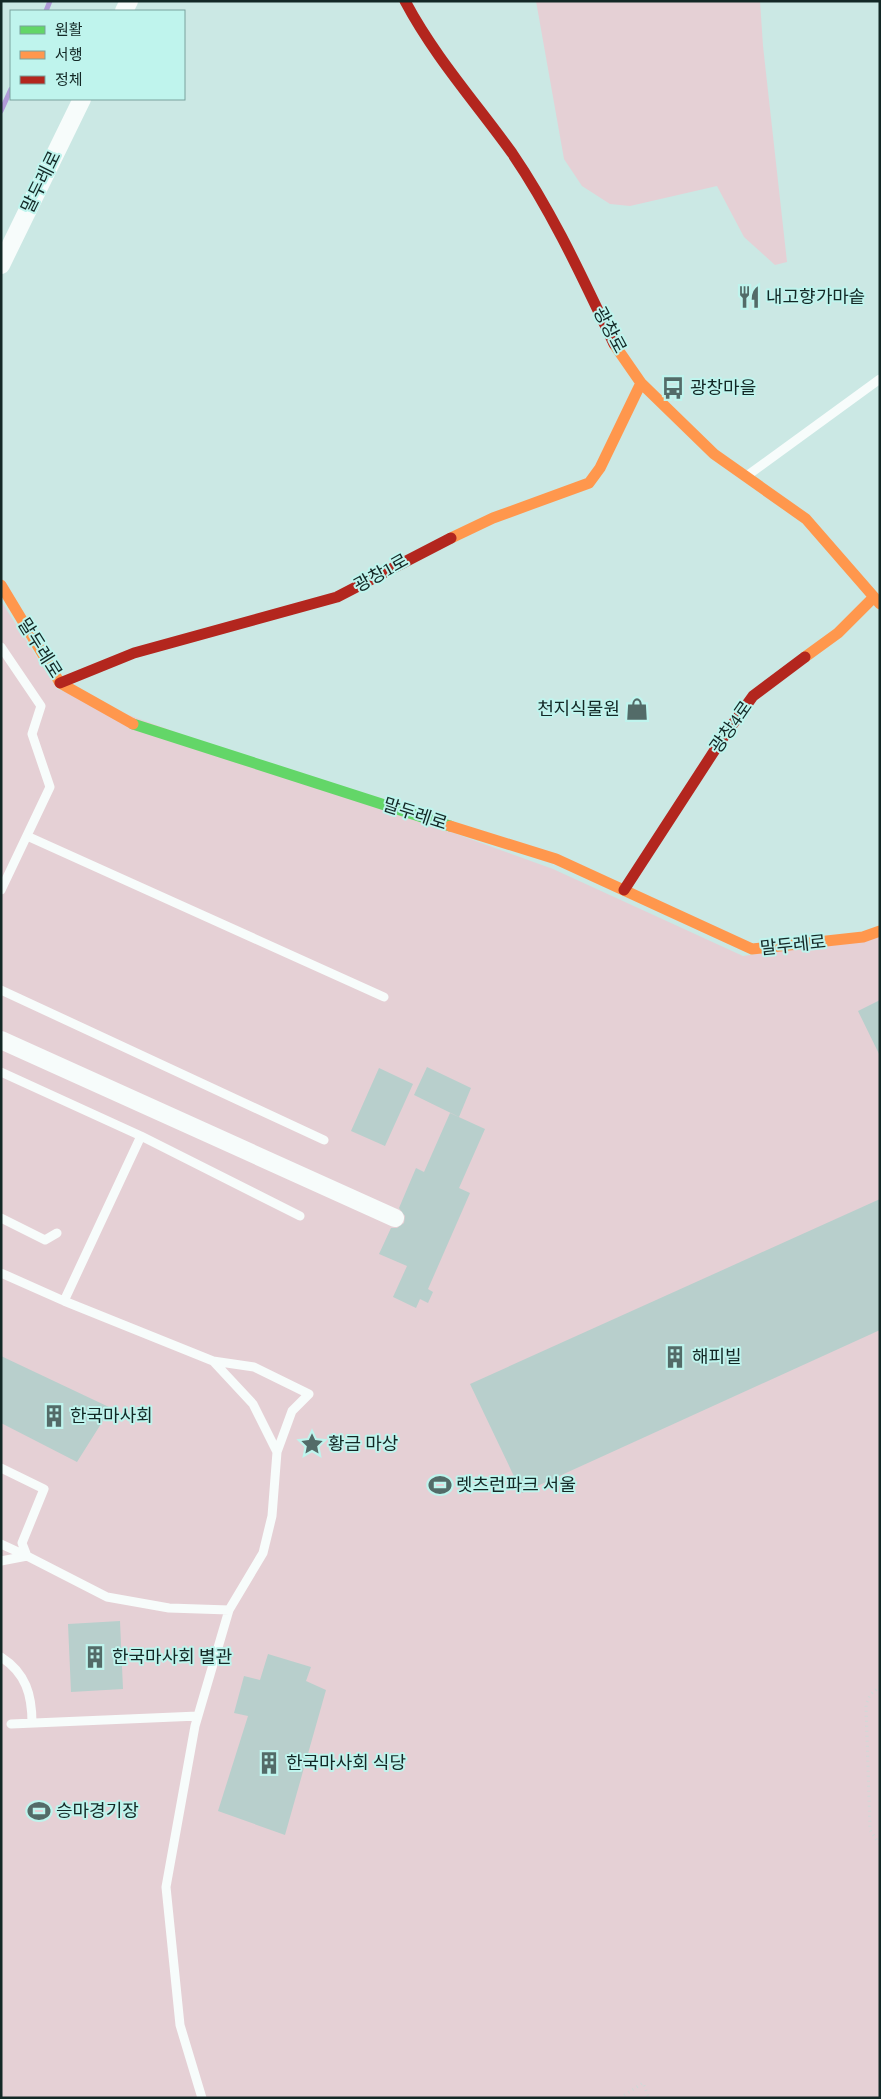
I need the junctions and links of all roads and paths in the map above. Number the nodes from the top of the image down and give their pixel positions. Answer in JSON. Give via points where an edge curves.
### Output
{"nodes":[{"id":1,"x":405,"y":1,"type":"edge"},
{"id":2,"x":82,"y":100,"type":"edge"},
{"id":3,"x":1,"y":265,"type":"edge"},
{"id":4,"x":880,"y":379,"type":"edge"},
{"id":5,"x":641,"y":383,"type":"junction"},
{"id":6,"x":746,"y":476,"type":"junction"},
{"id":7,"x":1,"y":585,"type":"edge"},
{"id":8,"x":877,"y":601,"type":"edge"},
{"id":9,"x":1,"y":647,"type":"edge"},
{"id":10,"x":60,"y":683,"type":"junction"},
{"id":11,"x":27,"y":836,"type":"junction"},
{"id":12,"x":1,"y":890,"type":"edge"},
{"id":13,"x":624,"y":890,"type":"junction"},
{"id":14,"x":880,"y":931,"type":"edge"},
{"id":15,"x":1,"y":990,"type":"edge"},
{"id":16,"x":384,"y":997,"type":"dead end"},
{"id":17,"x":1,"y":1040,"type":"edge"},
{"id":18,"x":1,"y":1072,"type":"edge"},
{"id":19,"x":141,"y":1136,"type":"junction"},
{"id":20,"x":324,"y":1140,"type":"dead end"},
{"id":21,"x":300,"y":1216,"type":"dead end"},
{"id":22,"x":1,"y":1218,"type":"edge"},
{"id":23,"x":395,"y":1218,"type":"dead end"},
{"id":24,"x":58,"y":1233,"type":"dead end"},
{"id":25,"x":1,"y":1273,"type":"edge"},
{"id":26,"x":64,"y":1302,"type":"junction"},
{"id":27,"x":213,"y":1361,"type":"junction"},
{"id":28,"x":278,"y":1452,"type":"junction"},
{"id":29,"x":1,"y":1468,"type":"edge"},
{"id":30,"x":1,"y":1544,"type":"edge"},
{"id":31,"x":27,"y":1556,"type":"junction"},
{"id":32,"x":1,"y":1561,"type":"edge"},
{"id":33,"x":229,"y":1610,"type":"junction"},
{"id":34,"x":1,"y":1657,"type":"edge"},
{"id":35,"x":880,"y":1686,"type":"edge"},
{"id":36,"x":198,"y":1716,"type":"junction"},
{"id":37,"x":32,"y":1723,"type":"junction"},
{"id":38,"x":11,"y":1724,"type":"dead end"},
{"id":39,"x":880,"y":1845,"type":"edge"},
{"id":40,"x":202,"y":2098,"type":"edge"},
{"id":41,"x":620,"y":2098,"type":"edge"},
{"id":42,"x":650,"y":2098,"type":"edge"}],
"edges":[{"from":1,"to":5,"type":"street","name":"광창로","via":[[420,27],[512,154],[557,225],[615,345]]},
{"from":2,"to":3,"type":"street","name":"말두레로"},
{"from":4,"to":6,"type":"lane"},
{"from":5,"to":6,"type":"street","name":"광창로","via":[[714,454]]},
{"from":5,"to":10,"type":"street","name":"광창1로","via":[[600,468],[589,483],[493,518],[414,554],[337,597],[134,654]]},
{"from":6,"to":8,"type":"street","name":"광창로","via":[[806,519]]},
{"from":7,"to":10,"type":"street","name":"말두레로"},
{"from":8,"to":13,"type":"street","name":"광창4로","via":[[753,696],[722,738]]},
{"from":9,"to":11,"type":"lane","via":[[41,706],[32,734],[50,787]]},
{"from":10,"to":13,"type":"street","name":"말두레로","via":[[140,728],[556,859]]},
{"from":11,"to":12,"type":"lane"},
{"from":11,"to":16,"type":"lane"},
{"from":13,"to":14,"type":"street","name":"말두레로","via":[[752,949],[863,937]]},
{"from":15,"to":20,"type":"lane"},
{"from":17,"to":23,"type":"street"},
{"from":18,"to":19,"type":"lane"},
{"from":19,"to":21,"type":"lane"},
{"from":19,"to":26,"type":"lane"},
{"from":22,"to":24,"type":"lane","via":[[45,1240]]},
{"from":25,"to":26,"type":"lane"},
{"from":26,"to":27,"type":"lane"},
{"from":27,"to":28,"type":"lane","via":[[253,1404]]},
{"from":27,"to":28,"type":"lane","via":[[254,1367],[309,1394],[292,1411]]},
{"from":28,"to":33,"type":"lane","via":[[272,1516],[263,1553]]},
{"from":29,"to":31,"type":"lane","via":[[44,1488],[22,1543]]},
{"from":30,"to":31,"type":"lane"},
{"from":31,"to":32,"type":"lane"},
{"from":31,"to":33,"type":"lane","via":[[107,1597],[169,1608]]},
{"from":33,"to":36,"type":"lane"},
{"from":34,"to":37,"type":"lane","via":[[23,1677],[29,1689]]},
{"from":35,"to":39,"type":"path","via":[[870,1695],[866,1705],[870,1830]]},
{"from":36,"to":37,"type":"lane"},
{"from":36,"to":40,"type":"lane","via":[[166,1887],[180,2025]]},
{"from":37,"to":38,"type":"lane"},
{"from":41,"to":42,"type":"path","via":[[643,2083]]}]}
